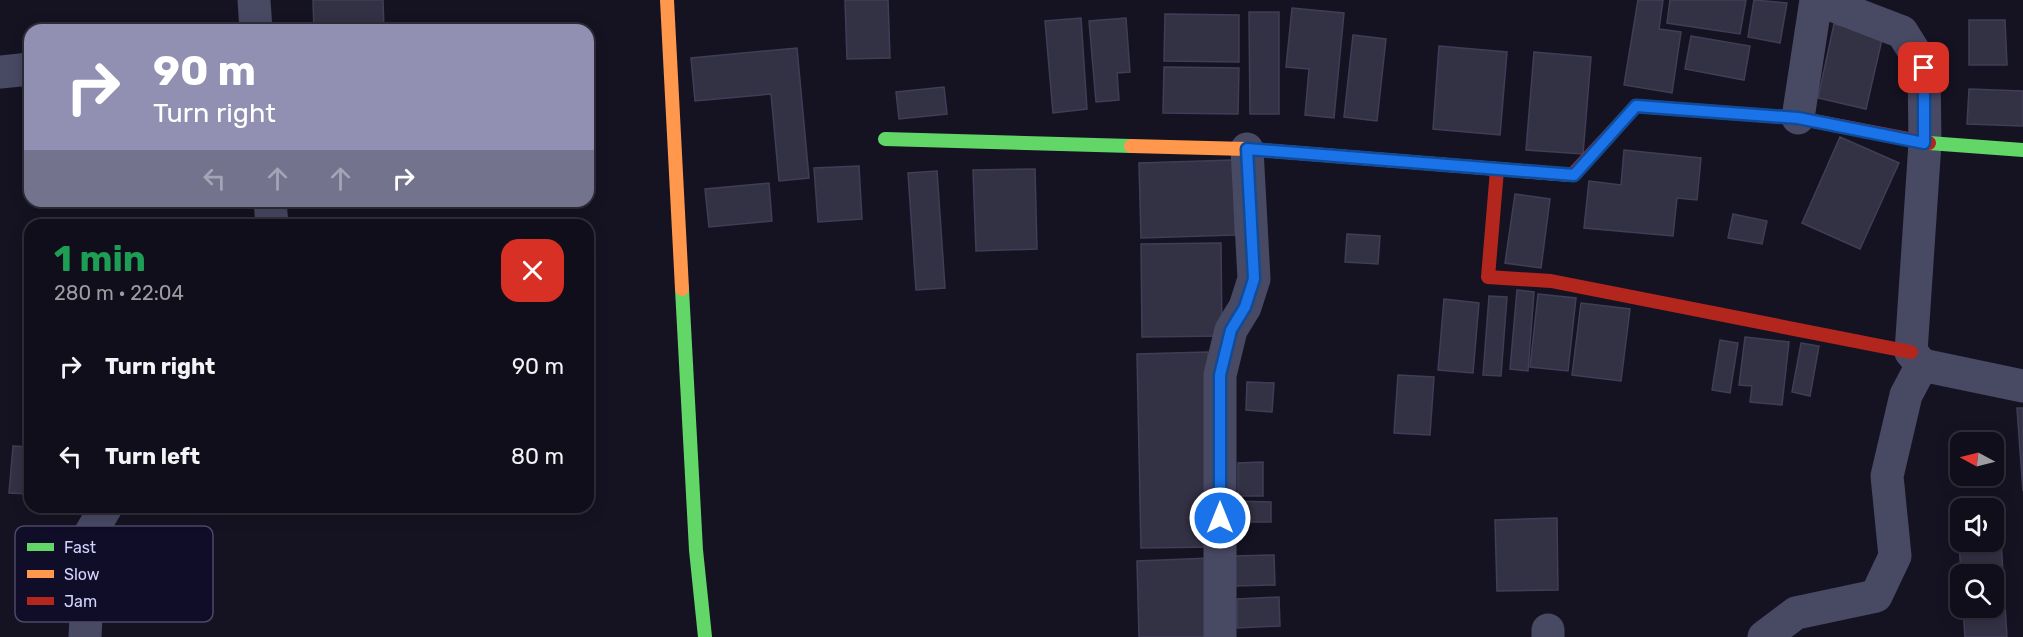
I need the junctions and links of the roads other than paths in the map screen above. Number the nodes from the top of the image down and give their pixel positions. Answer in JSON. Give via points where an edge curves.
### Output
{"nodes":[{"id":1,"x":254,"y":0,"type":"edge"},
{"id":2,"x":667,"y":0,"type":"edge"},
{"id":3,"x":1817,"y":0,"type":"edge"},
{"id":4,"x":256,"y":24,"type":"edge"},
{"id":5,"x":24,"y":70,"type":"edge"},
{"id":6,"x":0,"y":72,"type":"edge"},
{"id":7,"x":1798,"y":118,"type":"junction"},
{"id":8,"x":885,"y":139,"type":"dead end"},
{"id":9,"x":1924,"y":143,"type":"junction"},
{"id":10,"x":1247,"y":149,"type":"junction"},
{"id":11,"x":2023,"y":150,"type":"edge"},
{"id":12,"x":1497,"y":170,"type":"junction"},
{"id":13,"x":1917,"y":359,"type":"junction"},
{"id":14,"x":2023,"y":386,"type":"edge"},
{"id":15,"x":102,"y":513,"type":"edge"},
{"id":16,"x":95,"y":526,"type":"edge"},
{"id":17,"x":86,"y":622,"type":"edge"},
{"id":18,"x":85,"y":637,"type":"edge"},
{"id":19,"x":705,"y":637,"type":"edge"},
{"id":20,"x":1220,"y":637,"type":"edge"},
{"id":21,"x":1764,"y":637,"type":"edge"}],
"edges":[{"from":1,"to":4,"type":"street"},
{"from":2,"to":19,"type":"street","via":[[696,550]]},
{"from":3,"to":7,"type":"street"},
{"from":3,"to":9,"type":"street","via":[[1902,32],[1924,68]]},
{"from":5,"to":6,"type":"street"},
{"from":7,"to":9,"type":"street"},
{"from":7,"to":12,"type":"street","via":[[1636,106],[1574,175]]},
{"from":8,"to":10,"type":"street"},
{"from":9,"to":11,"type":"street"},
{"from":9,"to":13,"type":"street"},
{"from":10,"to":12,"type":"street"},
{"from":10,"to":20,"type":"street","via":[[1254,279],[1245,307],[1231,330],[1220,375]]},
{"from":12,"to":13,"type":"street","via":[[1488,277],[1551,281]]},
{"from":13,"to":14,"type":"street"},
{"from":13,"to":21,"type":"street","via":[[1887,476],[1895,556],[1876,596],[1796,613]]},
{"from":15,"to":16,"type":"street"},
{"from":17,"to":18,"type":"street"}]}
